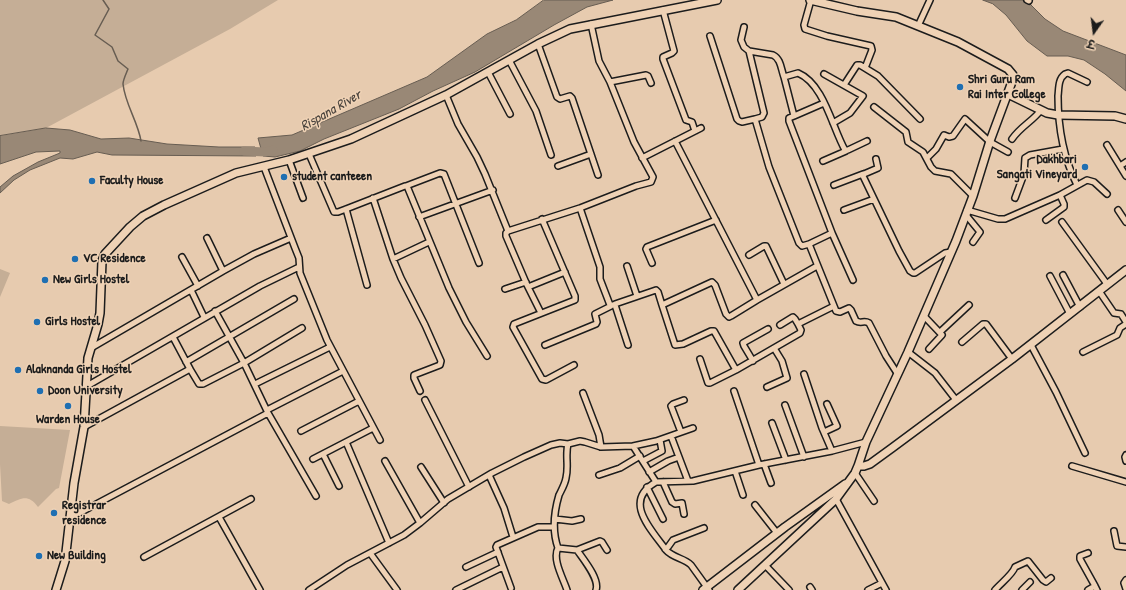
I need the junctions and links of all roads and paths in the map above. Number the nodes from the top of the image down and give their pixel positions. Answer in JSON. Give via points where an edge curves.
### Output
{"nodes":[{"id":1,"x":717,"y":0,"type":"edge"},
{"id":2,"x":810,"y":0,"type":"edge"},
{"id":3,"x":930,"y":0,"type":"edge"},
{"id":4,"x":663,"y":10,"type":"junction"},
{"id":5,"x":591,"y":24,"type":"junction"},
{"id":6,"x":918,"y":26,"type":"junction"},
{"id":7,"x":744,"y":27,"type":"dead end"},
{"id":8,"x":710,"y":36,"type":"dead end"},
{"id":9,"x":538,"y":44,"type":"junction"},
{"id":10,"x":749,"y":50,"type":"junction"},
{"id":11,"x":510,"y":60,"type":"junction"},
{"id":12,"x":865,"y":68,"type":"junction"},
{"id":13,"x":488,"y":72,"type":"junction"},
{"id":14,"x":824,"y":74,"type":"dead end"},
{"id":15,"x":784,"y":77,"type":"junction"},
{"id":16,"x":610,"y":82,"type":"junction"},
{"id":17,"x":1087,"y":82,"type":"dead end"},
{"id":18,"x":651,"y":83,"type":"dead end"},
{"id":19,"x":844,"y":85,"type":"junction"},
{"id":20,"x":1008,"y":94,"type":"junction"},
{"id":21,"x":446,"y":95,"type":"junction"},
{"id":22,"x":824,"y":103,"type":"junction"},
{"id":23,"x":874,"y":107,"type":"dead end"},
{"id":24,"x":1041,"y":110,"type":"junction"},
{"id":25,"x":510,"y":114,"type":"dead end"},
{"id":26,"x":1058,"y":115,"type":"junction"},
{"id":27,"x":794,"y":116,"type":"junction"},
{"id":28,"x":755,"y":119,"type":"junction"},
{"id":29,"x":920,"y":119,"type":"dead end"},
{"id":30,"x":1126,"y":119,"type":"edge"},
{"id":31,"x":833,"y":123,"type":"junction"},
{"id":32,"x":701,"y":128,"type":"dead end"},
{"id":33,"x":695,"y":131,"type":"junction"},
{"id":34,"x":1012,"y":139,"type":"dead end"},
{"id":35,"x":675,"y":141,"type":"junction"},
{"id":36,"x":867,"y":141,"type":"dead end"},
{"id":37,"x":990,"y":142,"type":"junction"},
{"id":38,"x":1107,"y":145,"type":"dead end"},
{"id":39,"x":1063,"y":149,"type":"junction"},
{"id":40,"x":846,"y":150,"type":"junction"},
{"id":41,"x":1008,"y":152,"type":"dead end"},
{"id":42,"x":309,"y":154,"type":"junction"},
{"id":43,"x":591,"y":154,"type":"junction"},
{"id":44,"x":550,"y":155,"type":"dead end"},
{"id":45,"x":642,"y":158,"type":"junction"},
{"id":46,"x":927,"y":158,"type":"junction"},
{"id":47,"x":876,"y":159,"type":"dead end"},
{"id":48,"x":289,"y":160,"type":"junction"},
{"id":49,"x":823,"y":161,"type":"dead end"},
{"id":50,"x":1126,"y":162,"type":"edge"},
{"id":51,"x":558,"y":166,"type":"dead end"},
{"id":52,"x":1120,"y":166,"type":"junction"},
{"id":53,"x":264,"y":167,"type":"junction"},
{"id":54,"x":863,"y":174,"type":"junction"},
{"id":55,"x":598,"y":175,"type":"dead end"},
{"id":56,"x":1126,"y":176,"type":"edge"},
{"id":57,"x":834,"y":185,"type":"dead end"},
{"id":58,"x":1078,"y":185,"type":"junction"},
{"id":59,"x":406,"y":186,"type":"junction"},
{"id":60,"x":493,"y":190,"type":"junction"},
{"id":61,"x":1107,"y":194,"type":"dead end"},
{"id":62,"x":1060,"y":195,"type":"junction"},
{"id":63,"x":973,"y":196,"type":"junction"},
{"id":64,"x":303,"y":198,"type":"dead end"},
{"id":65,"x":373,"y":198,"type":"junction"},
{"id":66,"x":1015,"y":198,"type":"dead end"},
{"id":67,"x":874,"y":199,"type":"junction"},
{"id":68,"x":456,"y":204,"type":"junction"},
{"id":69,"x":580,"y":208,"type":"junction"},
{"id":70,"x":346,"y":209,"type":"junction"},
{"id":71,"x":844,"y":210,"type":"dead end"},
{"id":72,"x":1118,"y":210,"type":"dead end"},
{"id":73,"x":967,"y":212,"type":"junction"},
{"id":74,"x":419,"y":217,"type":"junction"},
{"id":75,"x":542,"y":219,"type":"junction"},
{"id":76,"x":716,"y":220,"type":"junction"},
{"id":77,"x":1046,"y":220,"type":"dead end"},
{"id":78,"x":1062,"y":222,"type":"dead end"},
{"id":79,"x":1126,"y":222,"type":"edge"},
{"id":80,"x":508,"y":231,"type":"junction"},
{"id":81,"x":832,"y":233,"type":"junction"},
{"id":82,"x":207,"y":238,"type":"dead end"},
{"id":83,"x":291,"y":238,"type":"junction"},
{"id":84,"x":429,"y":242,"type":"junction"},
{"id":85,"x":973,"y":242,"type":"dead end"},
{"id":86,"x":809,"y":244,"type":"junction"},
{"id":87,"x":951,"y":252,"type":"junction"},
{"id":88,"x":749,"y":255,"type":"dead end"},
{"id":89,"x":182,"y":257,"type":"dead end"},
{"id":90,"x":393,"y":259,"type":"junction"},
{"id":91,"x":479,"y":263,"type":"dead end"},
{"id":92,"x":652,"y":263,"type":"dead end"},
{"id":93,"x":627,"y":266,"type":"dead end"},
{"id":94,"x":817,"y":266,"type":"junction"},
{"id":95,"x":299,"y":267,"type":"junction"},
{"id":96,"x":1126,"y":270,"type":"edge"},
{"id":97,"x":223,"y":271,"type":"junction"},
{"id":98,"x":565,"y":272,"type":"junction"},
{"id":99,"x":1063,"y":275,"type":"dead end"},
{"id":100,"x":1050,"y":276,"type":"dead end"},
{"id":101,"x":852,"y":280,"type":"dead end"},
{"id":102,"x":527,"y":284,"type":"junction"},
{"id":103,"x":784,"y":284,"type":"junction"},
{"id":104,"x":1107,"y":284,"type":"junction"},
{"id":105,"x":367,"y":285,"type":"dead end"},
{"id":106,"x":198,"y":286,"type":"junction"},
{"id":107,"x":505,"y":289,"type":"dead end"},
{"id":108,"x":191,"y":290,"type":"junction"},
{"id":109,"x":1099,"y":291,"type":"junction"},
{"id":110,"x":637,"y":296,"type":"junction"},
{"id":111,"x":294,"y":299,"type":"dead end"},
{"id":112,"x":757,"y":300,"type":"junction"},
{"id":113,"x":613,"y":305,"type":"junction"},
{"id":114,"x":662,"y":305,"type":"junction"},
{"id":115,"x":969,"y":305,"type":"dead end"},
{"id":116,"x":834,"y":306,"type":"junction"},
{"id":117,"x":1080,"y":306,"type":"junction"},
{"id":118,"x":215,"y":311,"type":"junction"},
{"id":119,"x":541,"y":313,"type":"junction"},
{"id":120,"x":1070,"y":314,"type":"junction"},
{"id":121,"x":924,"y":316,"type":"junction"},
{"id":122,"x":204,"y":317,"type":"junction"},
{"id":123,"x":798,"y":324,"type":"junction"},
{"id":124,"x":780,"y":325,"type":"dead end"},
{"id":125,"x":302,"y":328,"type":"dead end"},
{"id":126,"x":768,"y":329,"type":"dead end"},
{"id":127,"x":940,"y":332,"type":"junction"},
{"id":128,"x":173,"y":336,"type":"junction"},
{"id":129,"x":230,"y":337,"type":"junction"},
{"id":130,"x":962,"y":342,"type":"dead end"},
{"id":131,"x":544,"y":345,"type":"dead end"},
{"id":132,"x":628,"y":345,"type":"dead end"},
{"id":133,"x":1031,"y":345,"type":"junction"},
{"id":134,"x":330,"y":347,"type":"junction"},
{"id":135,"x":91,"y":348,"type":"junction"},
{"id":136,"x":774,"y":348,"type":"junction"},
{"id":137,"x":929,"y":349,"type":"dead end"},
{"id":138,"x":908,"y":352,"type":"junction"},
{"id":139,"x":1083,"y":352,"type":"dead end"},
{"id":140,"x":487,"y":356,"type":"dead end"},
{"id":141,"x":700,"y":359,"type":"dead end"},
{"id":142,"x":1012,"y":359,"type":"junction"},
{"id":143,"x":753,"y":361,"type":"junction"},
{"id":144,"x":186,"y":362,"type":"junction"},
{"id":145,"x":244,"y":363,"type":"junction"},
{"id":146,"x":574,"y":365,"type":"dead end"},
{"id":147,"x":190,"y":369,"type":"junction"},
{"id":148,"x":736,"y":370,"type":"junction"},
{"id":149,"x":343,"y":371,"type":"junction"},
{"id":150,"x":897,"y":373,"type":"junction"},
{"id":151,"x":804,"y":374,"type":"dead end"},
{"id":152,"x":255,"y":384,"type":"junction"},
{"id":153,"x":87,"y":386,"type":"junction"},
{"id":154,"x":767,"y":387,"type":"dead end"},
{"id":155,"x":420,"y":391,"type":"dead end"},
{"id":156,"x":734,"y":391,"type":"dead end"},
{"id":157,"x":583,"y":393,"type":"dead end"},
{"id":158,"x":425,"y":400,"type":"dead end"},
{"id":159,"x":684,"y":400,"type":"dead end"},
{"id":160,"x":956,"y":400,"type":"junction"},
{"id":161,"x":358,"y":401,"type":"junction"},
{"id":162,"x":827,"y":404,"type":"dead end"},
{"id":163,"x":786,"y":405,"type":"dead end"},
{"id":164,"x":268,"y":412,"type":"junction"},
{"id":165,"x":772,"y":423,"type":"dead end"},
{"id":166,"x":84,"y":427,"type":"junction"},
{"id":167,"x":374,"y":428,"type":"junction"},
{"id":168,"x":693,"y":428,"type":"dead end"},
{"id":169,"x":301,"y":431,"type":"dead end"},
{"id":170,"x":681,"y":432,"type":"junction"},
{"id":171,"x":824,"y":432,"type":"junction"},
{"id":172,"x":671,"y":436,"type":"junction"},
{"id":173,"x":380,"y":440,"type":"dead end"},
{"id":174,"x":660,"y":440,"type":"junction"},
{"id":175,"x":346,"y":442,"type":"junction"},
{"id":176,"x":866,"y":442,"type":"junction"},
{"id":177,"x":568,"y":444,"type":"junction"},
{"id":178,"x":633,"y":446,"type":"junction"},
{"id":179,"x":601,"y":447,"type":"junction"},
{"id":180,"x":832,"y":451,"type":"junction"},
{"id":181,"x":1085,"y":453,"type":"dead end"},
{"id":182,"x":323,"y":454,"type":"junction"},
{"id":183,"x":1126,"y":455,"type":"edge"},
{"id":184,"x":679,"y":457,"type":"junction"},
{"id":185,"x":804,"y":457,"type":"junction"},
{"id":186,"x":313,"y":459,"type":"dead end"},
{"id":187,"x":641,"y":459,"type":"junction"},
{"id":188,"x":786,"y":460,"type":"junction"},
{"id":189,"x":385,"y":461,"type":"dead end"},
{"id":190,"x":1126,"y":461,"type":"edge"},
{"id":191,"x":761,"y":465,"type":"junction"},
{"id":192,"x":1072,"y":466,"type":"dead end"},
{"id":193,"x":421,"y":468,"type":"dead end"},
{"id":194,"x":857,"y":470,"type":"junction"},
{"id":195,"x":735,"y":471,"type":"junction"},
{"id":196,"x":650,"y":472,"type":"junction"},
{"id":197,"x":489,"y":475,"type":"junction"},
{"id":198,"x":599,"y":475,"type":"dead end"},
{"id":199,"x":851,"y":480,"type":"junction"},
{"id":200,"x":688,"y":481,"type":"junction"},
{"id":201,"x":656,"y":482,"type":"junction"},
{"id":202,"x":663,"y":482,"type":"junction"},
{"id":203,"x":772,"y":482,"type":"dead end"},
{"id":204,"x":1126,"y":482,"type":"edge"},
{"id":205,"x":340,"y":486,"type":"dead end"},
{"id":206,"x":469,"y":487,"type":"junction"},
{"id":207,"x":647,"y":487,"type":"junction"},
{"id":208,"x":743,"y":495,"type":"dead end"},
{"id":209,"x":316,"y":496,"type":"dead end"},
{"id":210,"x":251,"y":499,"type":"dead end"},
{"id":211,"x":836,"y":499,"type":"junction"},
{"id":212,"x":874,"y":501,"type":"dead end"},
{"id":213,"x":444,"y":503,"type":"junction"},
{"id":214,"x":755,"y":505,"type":"dead end"},
{"id":215,"x":684,"y":514,"type":"dead end"},
{"id":216,"x":219,"y":517,"type":"junction"},
{"id":217,"x":70,"y":518,"type":"junction"},
{"id":218,"x":555,"y":519,"type":"junction"},
{"id":219,"x":581,"y":519,"type":"dead end"},
{"id":220,"x":663,"y":519,"type":"dead end"},
{"id":221,"x":420,"y":524,"type":"junction"},
{"id":222,"x":554,"y":527,"type":"junction"},
{"id":223,"x":704,"y":528,"type":"dead end"},
{"id":224,"x":1114,"y":532,"type":"dead end"},
{"id":225,"x":777,"y":533,"type":"junction"},
{"id":226,"x":513,"y":538,"type":"junction"},
{"id":227,"x":389,"y":543,"type":"junction"},
{"id":228,"x":1126,"y":547,"type":"edge"},
{"id":229,"x":558,"y":548,"type":"junction"},
{"id":230,"x":665,"y":549,"type":"junction"},
{"id":231,"x":577,"y":550,"type":"junction"},
{"id":232,"x":607,"y":550,"type":"dead end"},
{"id":233,"x":498,"y":552,"type":"junction"},
{"id":234,"x":370,"y":553,"type":"junction"},
{"id":235,"x":1088,"y":553,"type":"dead end"},
{"id":236,"x":144,"y":557,"type":"dead end"},
{"id":237,"x":765,"y":565,"type":"junction"},
{"id":238,"x":466,"y":567,"type":"dead end"},
{"id":239,"x":503,"y":567,"type":"junction"},
{"id":240,"x":1051,"y":578,"type":"dead end"},
{"id":241,"x":1126,"y":580,"type":"edge"},
{"id":242,"x":1030,"y":582,"type":"dead end"},
{"id":243,"x":882,"y":583,"type":"junction"},
{"id":244,"x":511,"y":588,"type":"dead end"},
{"id":245,"x":1096,"y":588,"type":"edge"},
{"id":246,"x":706,"y":589,"type":"edge"},
{"id":247,"x":1126,"y":589,"type":"edge"},
{"id":248,"x":56,"y":590,"type":"edge"},
{"id":249,"x":260,"y":590,"type":"edge"},
{"id":250,"x":309,"y":590,"type":"edge"},
{"id":251,"x":397,"y":590,"type":"edge"},
{"id":252,"x":456,"y":590,"type":"edge"},
{"id":253,"x":567,"y":590,"type":"edge"},
{"id":254,"x":596,"y":590,"type":"edge"},
{"id":255,"x":738,"y":590,"type":"edge"},
{"id":256,"x":789,"y":590,"type":"edge"},
{"id":257,"x":868,"y":590,"type":"edge"},
{"id":258,"x":886,"y":590,"type":"edge"},
{"id":259,"x":995,"y":590,"type":"edge"},
{"id":260,"x":1022,"y":590,"type":"edge"},
{"id":261,"x":1088,"y":590,"type":"edge"}],
"edges":[{"from":1,"to":4,"type":"main road"},
{"from":2,"to":6,"type":"main road","via":[[896,17]]},
{"from":2,"to":12,"type":"street","via":[[804,27],[827,36],[871,46],[872,50]]},
{"from":3,"to":6,"type":"street"},
{"from":4,"to":5,"type":"main road"},
{"from":4,"to":33,"type":"street","via":[[674,51],[663,59],[686,120],[692,122]]},
{"from":5,"to":9,"type":"main road","via":[[570,28]]},
{"from":5,"to":16,"type":"street","via":[[599,61]]},
{"from":6,"to":20,"type":"main road","via":[[958,42],[1008,69],[1013,75]]},
{"from":7,"to":10,"type":"street","via":[[740,40]]},
{"from":8,"to":28,"type":"street","via":[[739,121]]},
{"from":9,"to":11,"type":"main road"},
{"from":9,"to":43,"type":"street","via":[[557,97],[572,98]]},
{"from":10,"to":15,"type":"street","via":[[776,57]]},
{"from":10,"to":28,"type":"street","via":[[764,113],[762,117]]},
{"from":11,"to":13,"type":"main road"},
{"from":11,"to":44,"type":"street","via":[[536,111]]},
{"from":12,"to":19,"type":"street","via":[[857,66]]},
{"from":12,"to":29,"type":"street","via":[[878,76]]},
{"from":13,"to":21,"type":"main road"},
{"from":13,"to":25,"type":"street"},
{"from":14,"to":19,"type":"street"},
{"from":15,"to":22,"type":"street","via":[[795,73],[801,74],[815,86]]},
{"from":15,"to":27,"type":"street"},
{"from":16,"to":18,"type":"street","via":[[646,75]]},
{"from":16,"to":45,"type":"street"},
{"from":17,"to":26,"type":"street","via":[[1068,73],[1063,76],[1060,82]]},
{"from":19,"to":31,"type":"street","via":[[863,96],[850,113]]},
{"from":20,"to":24,"type":"main road"},
{"from":20,"to":37,"type":"main road"},
{"from":21,"to":42,"type":"main road","via":[[351,139]]},
{"from":21,"to":60,"type":"street","via":[[458,124]]},
{"from":22,"to":27,"type":"street"},
{"from":22,"to":31,"type":"street"},
{"from":23,"to":46,"type":"street","via":[[904,130],[908,135],[908,142],[924,152]]},
{"from":24,"to":26,"type":"main road"},
{"from":24,"to":34,"type":"street","via":[[1020,128]]},
{"from":26,"to":30,"type":"main road","via":[[1109,115]]},
{"from":26,"to":39,"type":"street"},
{"from":27,"to":81,"type":"street","via":[[788,121]]},
{"from":28,"to":86,"type":"street","via":[[769,167],[799,243],[802,246]]},
{"from":31,"to":40,"type":"street"},
{"from":32,"to":33,"type":"street"},
{"from":33,"to":35,"type":"street"},
{"from":35,"to":45,"type":"street"},
{"from":35,"to":76,"type":"street"},
{"from":36,"to":40,"type":"street"},
{"from":37,"to":41,"type":"street"},
{"from":37,"to":46,"type":"street","via":[[965,119],[953,136],[944,135]]},
{"from":37,"to":63,"type":"main road"},
{"from":38,"to":52,"type":"street"},
{"from":39,"to":58,"type":"street"},
{"from":39,"to":66,"type":"street","via":[[1025,158],[1024,174]]},
{"from":40,"to":49,"type":"street"},
{"from":42,"to":48,"type":"main road"},
{"from":42,"to":70,"type":"street","via":[[332,210],[338,212]]},
{"from":43,"to":51,"type":"street"},
{"from":43,"to":55,"type":"street"},
{"from":45,"to":69,"type":"street","via":[[652,177],[651,182]]},
{"from":46,"to":63,"type":"street","via":[[931,168],[951,174]]},
{"from":47,"to":54,"type":"street","via":[[878,168]]},
{"from":48,"to":53,"type":"main road"},
{"from":48,"to":64,"type":"street"},
{"from":50,"to":52,"type":"street"},
{"from":52,"to":56,"type":"street"},
{"from":53,"to":83,"type":"street"},
{"from":53,"to":135,"type":"main road","via":[[236,173],[164,205],[143,216],[130,227],[105,254],[102,262],[100,313]]},
{"from":54,"to":57,"type":"street"},
{"from":54,"to":67,"type":"street"},
{"from":58,"to":61,"type":"street","via":[[1090,180]]},
{"from":58,"to":62,"type":"street"},
{"from":59,"to":65,"type":"street"},
{"from":59,"to":68,"type":"street","via":[[443,173]]},
{"from":59,"to":74,"type":"street"},
{"from":60,"to":68,"type":"street"},
{"from":60,"to":80,"type":"street"},
{"from":62,"to":73,"type":"street","via":[[1004,219]]},
{"from":62,"to":77,"type":"street","via":[[1064,207]]},
{"from":63,"to":73,"type":"main road"},
{"from":65,"to":70,"type":"street"},
{"from":65,"to":90,"type":"street"},
{"from":67,"to":71,"type":"street"},
{"from":67,"to":87,"type":"street","via":[[898,251],[911,272],[915,273],[945,253]]},
{"from":68,"to":74,"type":"street"},
{"from":68,"to":91,"type":"street"},
{"from":69,"to":75,"type":"street"},
{"from":69,"to":113,"type":"street","via":[[600,267],[600,279]]},
{"from":70,"to":105,"type":"street"},
{"from":72,"to":79,"type":"street"},
{"from":73,"to":85,"type":"street","via":[[980,232]]},
{"from":73,"to":87,"type":"main road"},
{"from":74,"to":84,"type":"street"},
{"from":75,"to":80,"type":"street"},
{"from":75,"to":98,"type":"street"},
{"from":76,"to":92,"type":"street","via":[[647,247]]},
{"from":76,"to":112,"type":"street"},
{"from":78,"to":104,"type":"street"},
{"from":80,"to":102,"type":"street","via":[[506,236]]},
{"from":81,"to":86,"type":"street"},
{"from":81,"to":101,"type":"street"},
{"from":82,"to":97,"type":"street"},
{"from":83,"to":95,"type":"street","via":[[299,258]]},
{"from":83,"to":97,"type":"street"},
{"from":84,"to":90,"type":"street"},
{"from":84,"to":140,"type":"street","via":[[459,310]]},
{"from":86,"to":94,"type":"street"},
{"from":87,"to":121,"type":"main road"},
{"from":88,"to":103,"type":"street","via":[[766,246]]},
{"from":89,"to":106,"type":"street"},
{"from":90,"to":155,"type":"street","via":[[442,362],[414,375]]},
{"from":93,"to":110,"type":"street"},
{"from":94,"to":103,"type":"street"},
{"from":94,"to":116,"type":"street"},
{"from":95,"to":118,"type":"street"},
{"from":95,"to":134,"type":"street"},
{"from":96,"to":104,"type":"main road"},
{"from":97,"to":106,"type":"street"},
{"from":98,"to":102,"type":"street"},
{"from":98,"to":119,"type":"street","via":[[576,296],[575,300]]},
{"from":99,"to":117,"type":"street"},
{"from":100,"to":120,"type":"street"},
{"from":102,"to":107,"type":"street"},
{"from":102,"to":119,"type":"street"},
{"from":103,"to":112,"type":"street"},
{"from":104,"to":109,"type":"main road"},
{"from":106,"to":108,"type":"street"},
{"from":108,"to":122,"type":"street"},
{"from":108,"to":135,"type":"street"},
{"from":109,"to":117,"type":"main road"},
{"from":109,"to":139,"type":"street","via":[[1114,313],[1121,314],[1126,324],[1116,335]]},
{"from":110,"to":113,"type":"street"},
{"from":110,"to":114,"type":"street","via":[[656,290]]},
{"from":111,"to":129,"type":"street"},
{"from":112,"to":114,"type":"street","via":[[729,317],[715,284],[710,282]]},
{"from":113,"to":131,"type":"street","via":[[595,314],[596,324]]},
{"from":113,"to":132,"type":"street"},
{"from":114,"to":148,"type":"street","via":[[675,345],[684,344],[714,331]]},
{"from":115,"to":127,"type":"street"},
{"from":116,"to":123,"type":"street"},
{"from":116,"to":150,"type":"street","via":[[838,312],[849,308],[856,321],[869,323]]},
{"from":117,"to":120,"type":"main road"},
{"from":118,"to":122,"type":"street"},
{"from":118,"to":129,"type":"street"},
{"from":119,"to":146,"type":"street","via":[[512,326],[540,378],[546,380]]},
{"from":120,"to":133,"type":"main road"},
{"from":121,"to":127,"type":"street"},
{"from":121,"to":138,"type":"main road"},
{"from":122,"to":128,"type":"street"},
{"from":123,"to":124,"type":"street","via":[[793,318]]},
{"from":123,"to":136,"type":"street","via":[[800,333]]},
{"from":125,"to":145,"type":"street"},
{"from":126,"to":143,"type":"street","via":[[743,343]]},
{"from":127,"to":137,"type":"street","via":[[941,336]]},
{"from":128,"to":144,"type":"street"},
{"from":128,"to":153,"type":"street"},
{"from":129,"to":144,"type":"street"},
{"from":129,"to":145,"type":"street"},
{"from":130,"to":142,"type":"street","via":[[986,324]]},
{"from":133,"to":142,"type":"main road"},
{"from":133,"to":181,"type":"street"},
{"from":134,"to":149,"type":"street"},
{"from":134,"to":152,"type":"street"},
{"from":135,"to":153,"type":"main road"},
{"from":136,"to":143,"type":"street"},
{"from":136,"to":154,"type":"street","via":[[782,361],[787,378]]},
{"from":138,"to":150,"type":"main road"},
{"from":138,"to":160,"type":"street","via":[[935,373]]},
{"from":141,"to":148,"type":"street","via":[[709,383]]},
{"from":142,"to":160,"type":"main road"},
{"from":143,"to":148,"type":"street"},
{"from":144,"to":147,"type":"street"},
{"from":145,"to":147,"type":"street","via":[[202,384]]},
{"from":145,"to":152,"type":"street"},
{"from":147,"to":166,"type":"street"},
{"from":149,"to":161,"type":"street"},
{"from":149,"to":164,"type":"street"},
{"from":150,"to":176,"type":"main road"},
{"from":151,"to":171,"type":"street"},
{"from":152,"to":164,"type":"street"},
{"from":153,"to":166,"type":"main road"},
{"from":156,"to":191,"type":"street"},
{"from":157,"to":179,"type":"street"},
{"from":158,"to":206,"type":"street"},
{"from":159,"to":170,"type":"street","via":[[671,406]]},
{"from":160,"to":194,"type":"main road","via":[[870,464]]},
{"from":161,"to":167,"type":"street"},
{"from":161,"to":169,"type":"street"},
{"from":162,"to":171,"type":"street","via":[[837,426]]},
{"from":163,"to":185,"type":"street"},
{"from":164,"to":209,"type":"street"},
{"from":164,"to":217,"type":"street"},
{"from":165,"to":188,"type":"street"},
{"from":166,"to":217,"type":"main road"},
{"from":167,"to":173,"type":"street"},
{"from":167,"to":175,"type":"street"},
{"from":168,"to":170,"type":"street"},
{"from":170,"to":172,"type":"street"},
{"from":171,"to":180,"type":"street"},
{"from":172,"to":174,"type":"street"},
{"from":172,"to":184,"type":"street"},
{"from":174,"to":178,"type":"street"},
{"from":174,"to":187,"type":"street","via":[[662,451]]},
{"from":175,"to":182,"type":"street"},
{"from":175,"to":227,"type":"street"},
{"from":176,"to":180,"type":"street"},
{"from":176,"to":194,"type":"main road"},
{"from":177,"to":179,"type":"street","via":[[585,442]]},
{"from":177,"to":197,"type":"street","via":[[550,445]]},
{"from":177,"to":218,"type":"street","via":[[566,478],[559,496]]},
{"from":178,"to":179,"type":"street"},
{"from":178,"to":187,"type":"street"},
{"from":180,"to":185,"type":"street"},
{"from":182,"to":186,"type":"street"},
{"from":182,"to":205,"type":"street"},
{"from":183,"to":190,"type":"street"},
{"from":184,"to":196,"type":"street"},
{"from":184,"to":200,"type":"street"},
{"from":185,"to":188,"type":"street"},
{"from":187,"to":196,"type":"street"},
{"from":187,"to":198,"type":"street"},
{"from":188,"to":191,"type":"street"},
{"from":189,"to":221,"type":"street"},
{"from":191,"to":195,"type":"street"},
{"from":191,"to":203,"type":"street"},
{"from":192,"to":204,"type":"street"},
{"from":193,"to":213,"type":"street"},
{"from":194,"to":199,"type":"main road"},
{"from":194,"to":212,"type":"street"},
{"from":195,"to":200,"type":"street"},
{"from":195,"to":208,"type":"street"},
{"from":196,"to":201,"type":"street"},
{"from":197,"to":206,"type":"street"},
{"from":197,"to":226,"type":"street","via":[[504,508]]},
{"from":199,"to":211,"type":"main road"},
{"from":199,"to":225,"type":"main road"},
{"from":200,"to":202,"type":"street"},
{"from":201,"to":202,"type":"street"},
{"from":201,"to":207,"type":"street"},
{"from":202,"to":215,"type":"street","via":[[672,502],[682,503]]},
{"from":206,"to":213,"type":"street"},
{"from":207,"to":220,"type":"street"},
{"from":207,"to":230,"type":"street","via":[[641,497],[640,510]]},
{"from":210,"to":216,"type":"street"},
{"from":211,"to":237,"type":"main road"},
{"from":211,"to":243,"type":"street"},
{"from":213,"to":221,"type":"street"},
{"from":214,"to":225,"type":"street"},
{"from":216,"to":236,"type":"street"},
{"from":216,"to":249,"type":"street"},
{"from":217,"to":248,"type":"main road","via":[[65,561]]},
{"from":218,"to":219,"type":"street"},
{"from":218,"to":222,"type":"street"},
{"from":221,"to":227,"type":"street"},
{"from":222,"to":226,"type":"street","via":[[538,528]]},
{"from":222,"to":229,"type":"street"},
{"from":223,"to":230,"type":"street","via":[[674,540]]},
{"from":224,"to":228,"type":"street","via":[[1117,546]]},
{"from":225,"to":246,"type":"main road"},
{"from":226,"to":233,"type":"street","via":[[497,545]]},
{"from":227,"to":234,"type":"street"},
{"from":229,"to":231,"type":"street"},
{"from":229,"to":253,"type":"street","via":[[555,558]]},
{"from":230,"to":246,"type":"street","via":[[692,564]]},
{"from":231,"to":232,"type":"street","via":[[600,541]]},
{"from":231,"to":254,"type":"street","via":[[591,572],[597,585]]},
{"from":233,"to":238,"type":"street"},
{"from":233,"to":239,"type":"street"},
{"from":234,"to":250,"type":"street"},
{"from":234,"to":251,"type":"street"},
{"from":235,"to":245,"type":"street","via":[[1080,556],[1080,559]]},
{"from":237,"to":255,"type":"main road"},
{"from":237,"to":256,"type":"street"},
{"from":239,"to":244,"type":"street"},
{"from":239,"to":252,"type":"street"},
{"from":240,"to":259,"type":"street","via":[[1046,582],[1043,580],[1028,561],[1015,567],[1014,572]]},
{"from":241,"to":247,"type":"street"},
{"from":242,"to":260,"type":"street"},
{"from":243,"to":257,"type":"street"},
{"from":243,"to":258,"type":"street"},
{"from":245,"to":261,"type":"street"}]}
